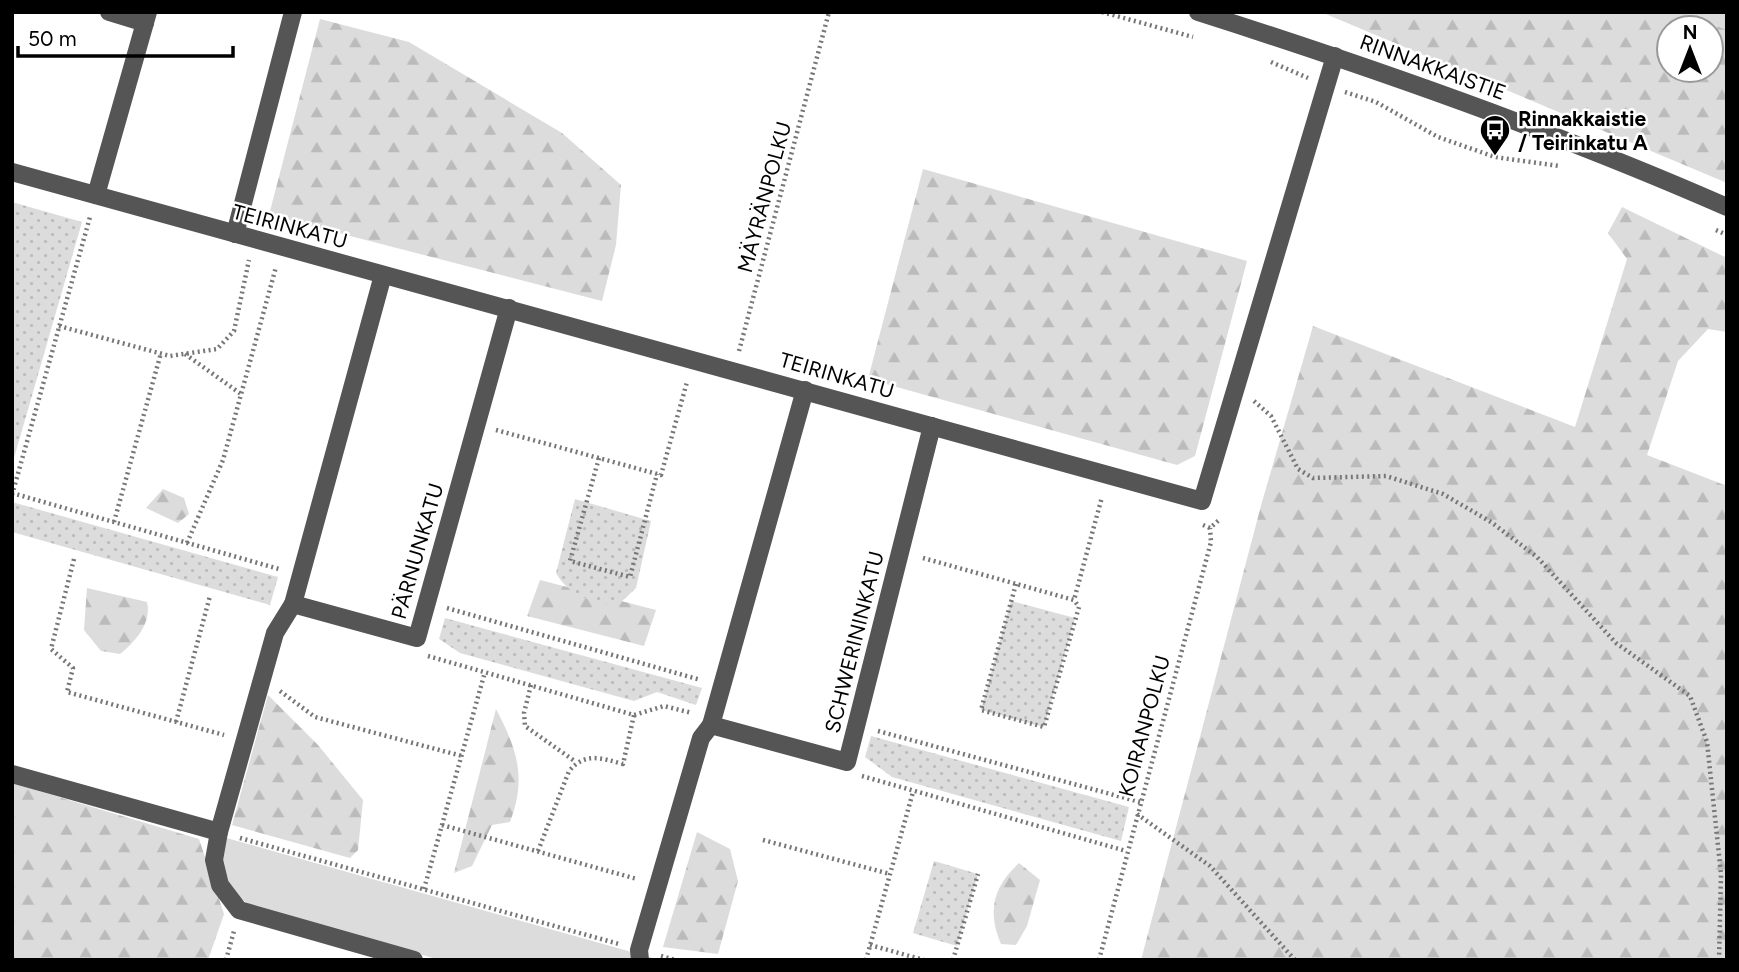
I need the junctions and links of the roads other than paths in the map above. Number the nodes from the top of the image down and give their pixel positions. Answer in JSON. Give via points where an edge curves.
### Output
{"nodes":[{"id":1,"x":110,"y":12,"type":"edge"},
{"id":2,"x":293,"y":12,"type":"edge"},
{"id":3,"x":1198,"y":12,"type":"edge"},
{"id":4,"x":147,"y":18,"type":"edge"},
{"id":5,"x":1335,"y":56,"type":"junction"},
{"id":6,"x":12,"y":172,"type":"edge"},
{"id":7,"x":96,"y":195,"type":"junction"},
{"id":8,"x":1727,"y":207,"type":"edge"},
{"id":9,"x":235,"y":234,"type":"junction"},
{"id":10,"x":383,"y":275,"type":"junction"},
{"id":11,"x":509,"y":308,"type":"junction"},
{"id":12,"x":806,"y":390,"type":"junction"},
{"id":13,"x":932,"y":426,"type":"junction"},
{"id":14,"x":293,"y":604,"type":"junction"},
{"id":15,"x":712,"y":722,"type":"junction"},
{"id":16,"x":12,"y":774,"type":"edge"},
{"id":17,"x":219,"y":832,"type":"junction"},
{"id":18,"x":640,"y":955,"type":"edge"},
{"id":19,"x":414,"y":960,"type":"edge"}],
"edges":[{"from":1,"to":4,"type":"street"},
{"from":2,"to":9,"type":"street"},
{"from":3,"to":5,"type":"street","name":"RINNAKKAISTIE"},
{"from":4,"to":7,"type":"street"},
{"from":5,"to":8,"type":"street","name":"RINNAKKAISTIE","via":[[1600,151]]},
{"from":5,"to":13,"type":"street","name":"TEIRINKATU","via":[[1202,501]]},
{"from":6,"to":7,"type":"street","name":"TEIRINKATU"},
{"from":7,"to":9,"type":"street","name":"TEIRINKATU"},
{"from":9,"to":10,"type":"street","name":"TEIRINKATU"},
{"from":10,"to":11,"type":"street","name":"TEIRINKATU"},
{"from":10,"to":14,"type":"street"},
{"from":11,"to":12,"type":"street","name":"TEIRINKATU"},
{"from":11,"to":14,"type":"street","name":"PÄRNUNKATU","via":[[417,638]]},
{"from":12,"to":13,"type":"street","name":"TEIRINKATU"},
{"from":12,"to":15,"type":"street"},
{"from":13,"to":15,"type":"street","name":"SCHWERININKATU","via":[[846,762]]},
{"from":14,"to":17,"type":"street","via":[[275,633]]},
{"from":15,"to":18,"type":"street","via":[[701,738]]},
{"from":16,"to":17,"type":"street"},
{"from":17,"to":19,"type":"street","via":[[214,860],[220,886],[239,910]]}]}
